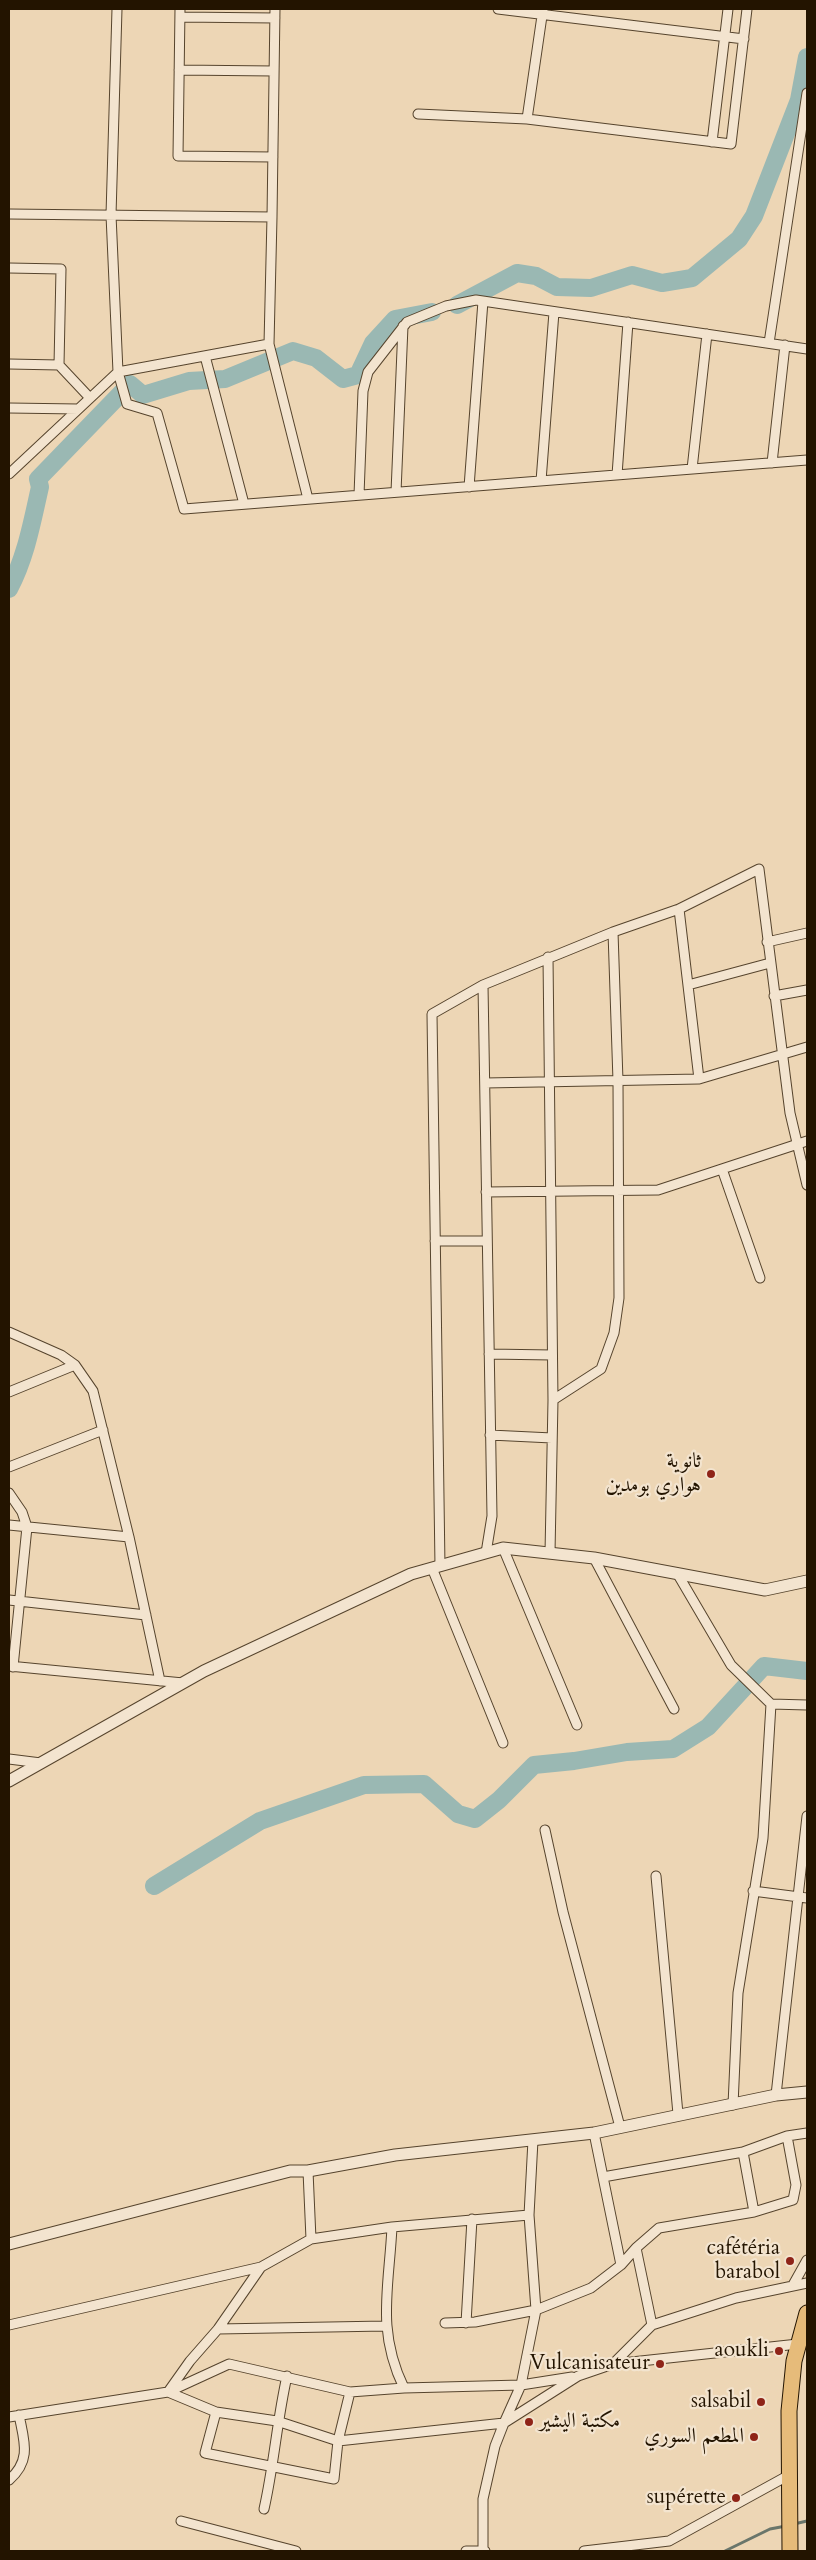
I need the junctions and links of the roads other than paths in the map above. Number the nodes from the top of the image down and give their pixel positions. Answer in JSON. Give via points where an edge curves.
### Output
{"nodes":[{"id":1,"x":117,"y":9,"type":"edge"},
{"id":2,"x":498,"y":9,"type":"edge"},
{"id":3,"x":728,"y":9,"type":"edge"},
{"id":4,"x":747,"y":9,"type":"edge"},
{"id":5,"x":543,"y":12,"type":"edge"},
{"id":6,"x":180,"y":13,"type":"edge"},
{"id":7,"x":275,"y":13,"type":"edge"},
{"id":8,"x":725,"y":37,"type":"junction"},
{"id":9,"x":744,"y":39,"type":"junction"},
{"id":10,"x":179,"y":70,"type":"junction"},
{"id":11,"x":274,"y":71,"type":"junction"},
{"id":12,"x":807,"y":93,"type":"edge"},
{"id":13,"x":418,"y":114,"type":"dead end"},
{"id":14,"x":527,"y":119,"type":"junction"},
{"id":15,"x":712,"y":142,"type":"junction"},
{"id":16,"x":273,"y":157,"type":"junction"},
{"id":17,"x":9,"y":214,"type":"edge"},
{"id":18,"x":110,"y":215,"type":"junction"},
{"id":19,"x":272,"y":217,"type":"junction"},
{"id":20,"x":9,"y":268,"type":"edge"},
{"id":21,"x":483,"y":301,"type":"junction"},
{"id":22,"x":554,"y":312,"type":"junction"},
{"id":23,"x":628,"y":322,"type":"junction"},
{"id":24,"x":404,"y":326,"type":"junction"},
{"id":25,"x":707,"y":334,"type":"junction"},
{"id":26,"x":769,"y":343,"type":"junction"},
{"id":27,"x":269,"y":344,"type":"junction"},
{"id":28,"x":785,"y":345,"type":"junction"},
{"id":29,"x":807,"y":348,"type":"edge"},
{"id":30,"x":205,"y":356,"type":"junction"},
{"id":31,"x":9,"y":364,"type":"edge"},
{"id":32,"x":59,"y":365,"type":"junction"},
{"id":33,"x":118,"y":372,"type":"junction"},
{"id":34,"x":90,"y":398,"type":"junction"},
{"id":35,"x":9,"y":408,"type":"edge"},
{"id":36,"x":78,"y":409,"type":"junction"},
{"id":37,"x":807,"y":460,"type":"edge"},
{"id":38,"x":772,"y":463,"type":"junction"},
{"id":39,"x":692,"y":469,"type":"junction"},
{"id":40,"x":9,"y":474,"type":"edge"},
{"id":41,"x":616,"y":475,"type":"junction"},
{"id":42,"x":541,"y":481,"type":"junction"},
{"id":43,"x":469,"y":487,"type":"junction"},
{"id":44,"x":396,"y":492,"type":"junction"},
{"id":45,"x":359,"y":495,"type":"junction"},
{"id":46,"x":308,"y":499,"type":"junction"},
{"id":47,"x":244,"y":504,"type":"junction"},
{"id":48,"x":679,"y":909,"type":"junction"},
{"id":49,"x":613,"y":932,"type":"junction"},
{"id":50,"x":807,"y":933,"type":"edge"},
{"id":51,"x":768,"y":942,"type":"junction"},
{"id":52,"x":548,"y":957,"type":"junction"},
{"id":53,"x":770,"y":963,"type":"junction"},
{"id":54,"x":688,"y":985,"type":"junction"},
{"id":55,"x":483,"y":986,"type":"junction"},
{"id":56,"x":807,"y":990,"type":"edge"},
{"id":57,"x":774,"y":996,"type":"junction"},
{"id":58,"x":807,"y":1047,"type":"edge"},
{"id":59,"x":781,"y":1054,"type":"junction"},
{"id":60,"x":699,"y":1079,"type":"junction"},
{"id":61,"x":618,"y":1081,"type":"junction"},
{"id":62,"x":549,"y":1082,"type":"junction"},
{"id":63,"x":485,"y":1083,"type":"junction"},
{"id":64,"x":807,"y":1141,"type":"edge"},
{"id":65,"x":798,"y":1144,"type":"junction"},
{"id":66,"x":722,"y":1169,"type":"junction"},
{"id":67,"x":807,"y":1185,"type":"edge"},
{"id":68,"x":550,"y":1189,"type":"junction"},
{"id":69,"x":619,"y":1191,"type":"junction"},
{"id":70,"x":486,"y":1192,"type":"junction"},
{"id":71,"x":435,"y":1241,"type":"junction"},
{"id":72,"x":487,"y":1241,"type":"junction"},
{"id":73,"x":760,"y":1278,"type":"dead end"},
{"id":74,"x":9,"y":1332,"type":"edge"},
{"id":75,"x":489,"y":1354,"type":"junction"},
{"id":76,"x":552,"y":1355,"type":"junction"},
{"id":77,"x":75,"y":1366,"type":"junction"},
{"id":78,"x":9,"y":1392,"type":"edge"},
{"id":79,"x":553,"y":1400,"type":"junction"},
{"id":80,"x":103,"y":1430,"type":"junction"},
{"id":81,"x":490,"y":1435,"type":"junction"},
{"id":82,"x":552,"y":1438,"type":"junction"},
{"id":83,"x":9,"y":1467,"type":"edge"},
{"id":84,"x":9,"y":1493,"type":"edge"},
{"id":85,"x":9,"y":1525,"type":"edge"},
{"id":86,"x":27,"y":1527,"type":"junction"},
{"id":87,"x":129,"y":1537,"type":"junction"},
{"id":88,"x":503,"y":1548,"type":"junction"},
{"id":89,"x":486,"y":1553,"type":"junction"},
{"id":90,"x":550,"y":1553,"type":"junction"},
{"id":91,"x":594,"y":1558,"type":"junction"},
{"id":92,"x":436,"y":1567,"type":"junction"},
{"id":93,"x":677,"y":1573,"type":"junction"},
{"id":94,"x":807,"y":1581,"type":"edge"},
{"id":95,"x":9,"y":1600,"type":"edge"},
{"id":96,"x":20,"y":1602,"type":"junction"},
{"id":97,"x":146,"y":1615,"type":"junction"},
{"id":98,"x":11,"y":1667,"type":"edge"},
{"id":99,"x":160,"y":1681,"type":"junction"},
{"id":100,"x":183,"y":1683,"type":"junction"},
{"id":101,"x":771,"y":1704,"type":"junction"},
{"id":102,"x":807,"y":1706,"type":"edge"},
{"id":103,"x":674,"y":1709,"type":"dead end"},
{"id":104,"x":577,"y":1725,"type":"dead end"},
{"id":105,"x":503,"y":1743,"type":"dead end"},
{"id":106,"x":9,"y":1759,"type":"edge"},
{"id":107,"x":41,"y":1763,"type":"junction"},
{"id":108,"x":9,"y":1781,"type":"edge"},
{"id":109,"x":807,"y":1816,"type":"edge"},
{"id":110,"x":545,"y":1830,"type":"dead end"},
{"id":111,"x":656,"y":1876,"type":"dead end"},
{"id":112,"x":753,"y":1891,"type":"junction"},
{"id":113,"x":802,"y":1898,"type":"edge"},
{"id":114,"x":807,"y":2092,"type":"edge"},
{"id":115,"x":776,"y":2094,"type":"junction"},
{"id":116,"x":733,"y":2104,"type":"junction"},
{"id":117,"x":678,"y":2114,"type":"junction"},
{"id":118,"x":620,"y":2127,"type":"junction"},
{"id":119,"x":594,"y":2133,"type":"junction"},
{"id":120,"x":807,"y":2133,"type":"edge"},
{"id":121,"x":787,"y":2136,"type":"junction"},
{"id":122,"x":533,"y":2140,"type":"junction"},
{"id":123,"x":743,"y":2152,"type":"junction"},
{"id":124,"x":308,"y":2171,"type":"junction"},
{"id":125,"x":603,"y":2177,"type":"junction"},
{"id":126,"x":754,"y":2212,"type":"junction"},
{"id":127,"x":529,"y":2215,"type":"junction"},
{"id":128,"x":472,"y":2219,"type":"junction"},
{"id":129,"x":392,"y":2227,"type":"junction"},
{"id":130,"x":310,"y":2239,"type":"junction"},
{"id":131,"x":9,"y":2244,"type":"edge"},
{"id":132,"x":636,"y":2248,"type":"junction"},
{"id":133,"x":807,"y":2260,"type":"edge"},
{"id":134,"x":622,"y":2265,"type":"junction"},
{"id":135,"x":261,"y":2267,"type":"junction"},
{"id":136,"x":807,"y":2283,"type":"edge"},
{"id":137,"x":793,"y":2285,"type":"junction"},
{"id":138,"x":536,"y":2310,"type":"junction"},
{"id":139,"x":807,"y":2313,"type":"edge"},
{"id":140,"x":445,"y":2323,"type":"dead end"},
{"id":141,"x":466,"y":2323,"type":"junction"},
{"id":142,"x":652,"y":2324,"type":"junction"},
{"id":143,"x":9,"y":2326,"type":"edge"},
{"id":144,"x":385,"y":2326,"type":"junction"},
{"id":145,"x":218,"y":2329,"type":"junction"},
{"id":146,"x":798,"y":2344,"type":"junction"},
{"id":147,"x":614,"y":2364,"type":"junction"},
{"id":148,"x":287,"y":2376,"type":"junction"},
{"id":149,"x":578,"y":2376,"type":"junction"},
{"id":150,"x":521,"y":2386,"type":"junction"},
{"id":151,"x":404,"y":2388,"type":"junction"},
{"id":152,"x":168,"y":2392,"type":"junction"},
{"id":153,"x":350,"y":2392,"type":"junction"},
{"id":154,"x":216,"y":2412,"type":"junction"},
{"id":155,"x":19,"y":2415,"type":"junction"},
{"id":156,"x":9,"y":2417,"type":"edge"},
{"id":157,"x":277,"y":2421,"type":"junction"},
{"id":158,"x":504,"y":2423,"type":"junction"},
{"id":159,"x":338,"y":2441,"type":"junction"},
{"id":160,"x":274,"y":2466,"type":"junction"},
{"id":161,"x":791,"y":2474,"type":"junction"},
{"id":162,"x":9,"y":2480,"type":"edge"},
{"id":163,"x":264,"y":2509,"type":"dead end"},
{"id":164,"x":181,"y":2521,"type":"dead end"},
{"id":165,"x":296,"y":2551,"type":"edge"},
{"id":166,"x":466,"y":2551,"type":"edge"},
{"id":167,"x":484,"y":2551,"type":"edge"},
{"id":168,"x":584,"y":2551,"type":"edge"},
{"id":169,"x":790,"y":2551,"type":"edge"}],
"edges":[{"from":1,"to":18,"type":"street"},
{"from":2,"to":5,"type":"street"},
{"from":3,"to":8,"type":"street"},
{"from":4,"to":9,"type":"street"},
{"from":5,"to":8,"type":"street"},
{"from":5,"to":14,"type":"street"},
{"from":6,"to":7,"type":"street"},
{"from":6,"to":10,"type":"street"},
{"from":7,"to":11,"type":"street"},
{"from":8,"to":9,"type":"street"},
{"from":8,"to":15,"type":"street"},
{"from":9,"to":15,"type":"street","via":[[731,144]]},
{"from":10,"to":11,"type":"street"},
{"from":10,"to":16,"type":"street","via":[[178,156]]},
{"from":11,"to":16,"type":"street"},
{"from":12,"to":26,"type":"street"},
{"from":13,"to":14,"type":"street"},
{"from":14,"to":15,"type":"street"},
{"from":16,"to":19,"type":"street"},
{"from":17,"to":18,"type":"street"},
{"from":18,"to":19,"type":"street"},
{"from":18,"to":33,"type":"street"},
{"from":19,"to":27,"type":"street"},
{"from":20,"to":32,"type":"street","via":[[61,269]]},
{"from":21,"to":22,"type":"street"},
{"from":21,"to":24,"type":"street","via":[[446,306]]},
{"from":21,"to":43,"type":"street"},
{"from":22,"to":23,"type":"street"},
{"from":22,"to":42,"type":"street"},
{"from":23,"to":25,"type":"street"},
{"from":23,"to":41,"type":"street"},
{"from":24,"to":44,"type":"street"},
{"from":24,"to":45,"type":"street","via":[[368,372],[364,391]]},
{"from":25,"to":26,"type":"street"},
{"from":25,"to":39,"type":"street"},
{"from":26,"to":28,"type":"street"},
{"from":27,"to":30,"type":"street"},
{"from":27,"to":46,"type":"street"},
{"from":28,"to":29,"type":"street"},
{"from":28,"to":38,"type":"street"},
{"from":30,"to":33,"type":"street"},
{"from":30,"to":47,"type":"street"},
{"from":31,"to":32,"type":"street"},
{"from":32,"to":34,"type":"street"},
{"from":33,"to":34,"type":"street"},
{"from":33,"to":47,"type":"street","via":[[127,404],[156,413],[184,509]]},
{"from":34,"to":36,"type":"street"},
{"from":35,"to":36,"type":"street"},
{"from":36,"to":40,"type":"street"},
{"from":37,"to":38,"type":"street"},
{"from":38,"to":39,"type":"street"},
{"from":39,"to":41,"type":"street"},
{"from":41,"to":42,"type":"street"},
{"from":42,"to":43,"type":"street"},
{"from":43,"to":44,"type":"street"},
{"from":44,"to":45,"type":"street"},
{"from":45,"to":46,"type":"street"},
{"from":46,"to":47,"type":"street"},
{"from":48,"to":49,"type":"street"},
{"from":48,"to":51,"type":"street","via":[[759,869]]},
{"from":48,"to":54,"type":"street"},
{"from":49,"to":52,"type":"street"},
{"from":49,"to":61,"type":"street"},
{"from":50,"to":51,"type":"street"},
{"from":51,"to":53,"type":"street"},
{"from":52,"to":55,"type":"street"},
{"from":52,"to":62,"type":"street"},
{"from":53,"to":54,"type":"street"},
{"from":53,"to":57,"type":"street"},
{"from":54,"to":60,"type":"street"},
{"from":55,"to":63,"type":"street"},
{"from":55,"to":71,"type":"street","via":[[432,1014]]},
{"from":56,"to":57,"type":"street"},
{"from":57,"to":59,"type":"street"},
{"from":58,"to":59,"type":"street"},
{"from":59,"to":60,"type":"street"},
{"from":59,"to":65,"type":"street"},
{"from":60,"to":61,"type":"street"},
{"from":61,"to":62,"type":"street"},
{"from":61,"to":69,"type":"street"},
{"from":62,"to":63,"type":"street"},
{"from":62,"to":68,"type":"street"},
{"from":63,"to":70,"type":"street"},
{"from":64,"to":65,"type":"street"},
{"from":65,"to":66,"type":"street"},
{"from":65,"to":67,"type":"street"},
{"from":66,"to":69,"type":"street","via":[[658,1190]]},
{"from":66,"to":73,"type":"street"},
{"from":68,"to":69,"type":"street"},
{"from":68,"to":70,"type":"street"},
{"from":68,"to":76,"type":"street"},
{"from":69,"to":79,"type":"street","via":[[620,1298],[614,1332],[601,1370]]},
{"from":70,"to":72,"type":"street"},
{"from":71,"to":72,"type":"street"},
{"from":71,"to":92,"type":"street"},
{"from":72,"to":75,"type":"street"},
{"from":74,"to":77,"type":"street","via":[[61,1355]]},
{"from":75,"to":76,"type":"street"},
{"from":75,"to":81,"type":"street"},
{"from":76,"to":79,"type":"street"},
{"from":77,"to":78,"type":"street"},
{"from":77,"to":80,"type":"street","via":[[93,1391]]},
{"from":79,"to":82,"type":"street"},
{"from":80,"to":83,"type":"street"},
{"from":80,"to":87,"type":"street"},
{"from":81,"to":82,"type":"street"},
{"from":81,"to":89,"type":"street","via":[[492,1516]]},
{"from":82,"to":90,"type":"street"},
{"from":84,"to":86,"type":"street","via":[[22,1512]]},
{"from":85,"to":86,"type":"street"},
{"from":86,"to":87,"type":"street"},
{"from":86,"to":96,"type":"street"},
{"from":87,"to":97,"type":"street"},
{"from":88,"to":89,"type":"street"},
{"from":88,"to":90,"type":"street"},
{"from":88,"to":104,"type":"street"},
{"from":89,"to":92,"type":"street"},
{"from":90,"to":91,"type":"street"},
{"from":91,"to":93,"type":"street"},
{"from":91,"to":103,"type":"street"},
{"from":92,"to":100,"type":"street","via":[[402,1578]]},
{"from":92,"to":105,"type":"street"},
{"from":93,"to":94,"type":"street","via":[[765,1590]]},
{"from":93,"to":101,"type":"street","via":[[731,1665]]},
{"from":95,"to":96,"type":"street"},
{"from":96,"to":97,"type":"street"},
{"from":96,"to":98,"type":"street"},
{"from":97,"to":99,"type":"street"},
{"from":98,"to":99,"type":"street"},
{"from":99,"to":100,"type":"street"},
{"from":100,"to":107,"type":"street"},
{"from":101,"to":102,"type":"street"},
{"from":101,"to":112,"type":"street","via":[[763,1838]]},
{"from":106,"to":107,"type":"street"},
{"from":107,"to":108,"type":"street"},
{"from":109,"to":113,"type":"street"},
{"from":110,"to":118,"type":"street","via":[[563,1912]]},
{"from":111,"to":117,"type":"street"},
{"from":112,"to":113,"type":"street"},
{"from":112,"to":116,"type":"street","via":[[738,1993]]},
{"from":113,"to":115,"type":"street"},
{"from":114,"to":115,"type":"street"},
{"from":115,"to":116,"type":"street"},
{"from":116,"to":117,"type":"street"},
{"from":117,"to":118,"type":"street"},
{"from":118,"to":119,"type":"street"},
{"from":119,"to":122,"type":"street"},
{"from":119,"to":125,"type":"street"},
{"from":120,"to":121,"type":"street"},
{"from":121,"to":123,"type":"street"},
{"from":121,"to":126,"type":"street","via":[[796,2185],[793,2200]]},
{"from":122,"to":124,"type":"street","via":[[395,2155]]},
{"from":122,"to":127,"type":"street"},
{"from":123,"to":125,"type":"street"},
{"from":123,"to":126,"type":"street"},
{"from":124,"to":130,"type":"street"},
{"from":124,"to":131,"type":"street","via":[[290,2171]]},
{"from":125,"to":134,"type":"street"},
{"from":126,"to":132,"type":"street","via":[[659,2228]]},
{"from":127,"to":128,"type":"street"},
{"from":127,"to":138,"type":"street"},
{"from":128,"to":129,"type":"street"},
{"from":128,"to":141,"type":"street"},
{"from":129,"to":130,"type":"street"},
{"from":129,"to":144,"type":"street"},
{"from":130,"to":135,"type":"street"},
{"from":132,"to":134,"type":"street"},
{"from":132,"to":142,"type":"street"},
{"from":133,"to":137,"type":"street"},
{"from":134,"to":138,"type":"street","via":[[591,2288]]},
{"from":135,"to":143,"type":"street"},
{"from":135,"to":145,"type":"street"},
{"from":136,"to":137,"type":"street"},
{"from":137,"to":142,"type":"street","via":[[736,2298]]},
{"from":138,"to":141,"type":"street"},
{"from":138,"to":150,"type":"street"},
{"from":139,"to":146,"type":"main road"},
{"from":140,"to":141,"type":"street"},
{"from":142,"to":147,"type":"street"},
{"from":144,"to":145,"type":"street"},
{"from":144,"to":151,"type":"street","via":[[394,2368]]},
{"from":145,"to":152,"type":"street"},
{"from":146,"to":147,"type":"street"},
{"from":146,"to":161,"type":"main road","via":[[789,2411]]},
{"from":147,"to":149,"type":"street"},
{"from":148,"to":152,"type":"street","via":[[229,2364]]},
{"from":148,"to":153,"type":"street"},
{"from":148,"to":157,"type":"street"},
{"from":149,"to":150,"type":"street"},
{"from":149,"to":158,"type":"street"},
{"from":150,"to":151,"type":"street"},
{"from":150,"to":158,"type":"street"},
{"from":151,"to":153,"type":"street"},
{"from":152,"to":154,"type":"street"},
{"from":152,"to":155,"type":"street"},
{"from":153,"to":159,"type":"street"},
{"from":154,"to":157,"type":"street"},
{"from":154,"to":160,"type":"street","via":[[205,2453]]},
{"from":155,"to":156,"type":"street"},
{"from":155,"to":162,"type":"street","via":[[26,2448],[20,2470]]},
{"from":157,"to":159,"type":"street"},
{"from":157,"to":160,"type":"street"},
{"from":158,"to":159,"type":"street"},
{"from":158,"to":167,"type":"street","via":[[483,2499]]},
{"from":159,"to":160,"type":"street","via":[[334,2479]]},
{"from":160,"to":163,"type":"street"},
{"from":161,"to":168,"type":"street","via":[[669,2541]]},
{"from":161,"to":169,"type":"main road"},
{"from":164,"to":165,"type":"street"},
{"from":166,"to":167,"type":"street"}]}
